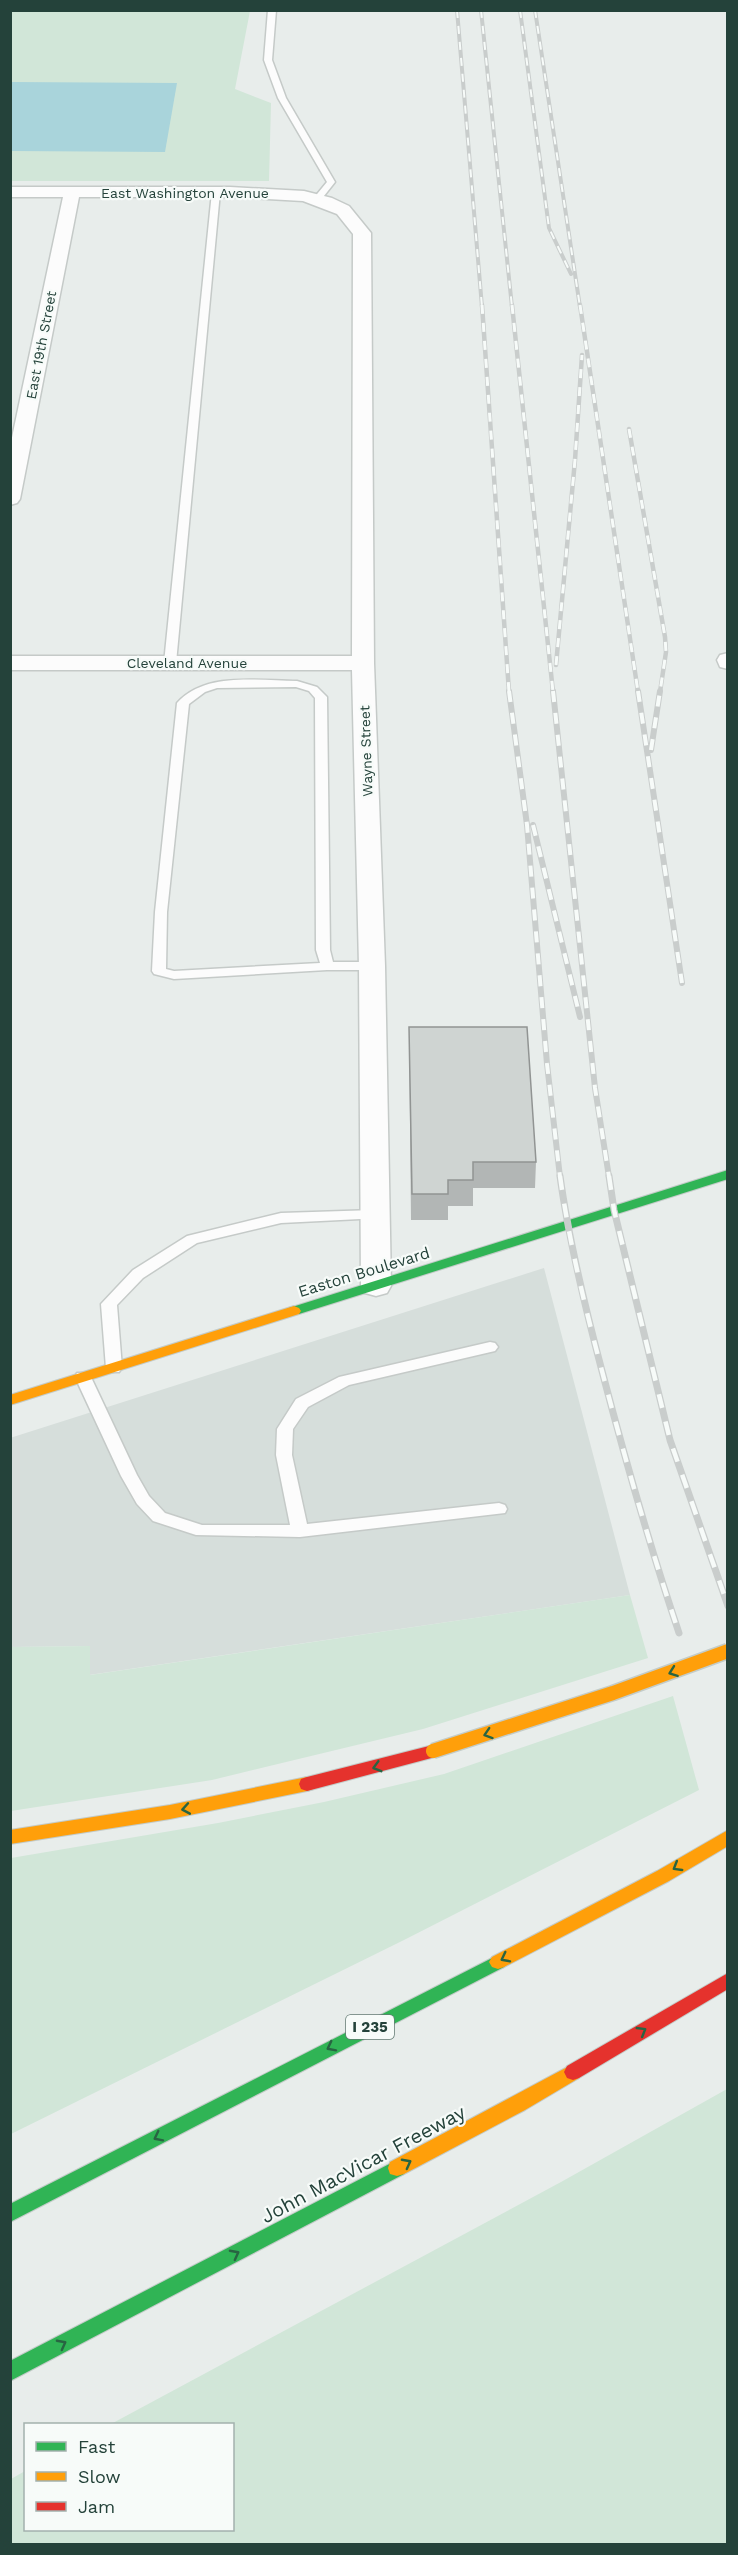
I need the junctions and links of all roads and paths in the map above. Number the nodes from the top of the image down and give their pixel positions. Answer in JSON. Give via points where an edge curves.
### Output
{"nodes":[{"id":1,"x":272,"y":10,"type":"edge"},
{"id":2,"x":10,"y":192,"type":"edge"},
{"id":3,"x":72,"y":192,"type":"junction"},
{"id":4,"x":216,"y":192,"type":"junction"},
{"id":5,"x":317,"y":199,"type":"junction"},
{"id":6,"x":352,"y":219,"type":"joint"},
{"id":7,"x":10,"y":498,"type":"edge"},
{"id":8,"x":10,"y":663,"type":"edge"},
{"id":9,"x":170,"y":663,"type":"junction"},
{"id":10,"x":363,"y":663,"type":"junction"},
{"id":11,"x":327,"y":966,"type":"junction"},
{"id":12,"x":372,"y":966,"type":"junction"},
{"id":13,"x":728,"y":1174,"type":"edge"},
{"id":14,"x":375,"y":1215,"type":"junction"},
{"id":15,"x":376,"y":1286,"type":"junction"},
{"id":16,"x":490,"y":1347,"type":"dead end"},
{"id":17,"x":114,"y":1368,"type":"junction"},
{"id":18,"x":84,"y":1377,"type":"junction"},
{"id":19,"x":10,"y":1400,"type":"edge"},
{"id":20,"x":499,"y":1509,"type":"dead end"},
{"id":21,"x":300,"y":1531,"type":"junction"},
{"id":22,"x":728,"y":1651,"type":"edge"},
{"id":23,"x":10,"y":1837,"type":"edge"},
{"id":24,"x":728,"y":1837,"type":"edge"},
{"id":25,"x":728,"y":1980,"type":"edge"},
{"id":26,"x":655,"y":2040,"type":"dead end"},
{"id":27,"x":519,"y":2104,"type":"junction"},
{"id":28,"x":10,"y":2214,"type":"edge"},
{"id":29,"x":10,"y":2372,"type":"edge"}],
"edges":[{"from":1,"to":5,"type":"lane","via":[[268,60],[282,98],[332,182]]},
{"from":2,"to":3,"type":"street","name":"East Washington Avenue"},
{"from":3,"to":4,"type":"street","name":"East Washington Avenue"},
{"from":3,"to":7,"type":"street","name":"East 19th Street"},
{"from":4,"to":5,"type":"street","name":"East Washington Avenue","via":[[277,193]]},
{"from":4,"to":9,"type":"lane"},
{"from":5,"to":6,"type":"street","name":"East Washington Avenue","via":[[343,210]]},
{"from":6,"to":10,"type":"street","name":"Wayne Street","via":[[362,233],[364,250]]},
{"from":8,"to":9,"type":"street","name":"Cleveland Avenue"},
{"from":9,"to":10,"type":"street","name":"Cleveland Avenue"},
{"from":10,"to":12,"type":"street","name":"Wayne Street"},
{"from":11,"to":11,"type":"lane","via":[[323,950],[321,697],[313,689],[297,684],[216,684],[201,690],[183,703],[161,912],[159,971],[174,975]]},
{"from":11,"to":12,"type":"lane"},
{"from":12,"to":14,"type":"street","name":"Wayne Street"},
{"from":13,"to":15,"type":"main road","name":"Easton Boulevard"},
{"from":14,"to":15,"type":"street","name":"Wayne Street"},
{"from":14,"to":17,"type":"lane","via":[[281,1218],[192,1239],[138,1274],[109,1304]]},
{"from":15,"to":17,"type":"main road","name":"Easton Boulevard"},
{"from":16,"to":21,"type":"lane","via":[[345,1381],[302,1403],[285,1429],[284,1455]]},
{"from":17,"to":18,"type":"main road","name":"Easton Boulevard"},
{"from":18,"to":19,"type":"main road","name":"Easton Boulevard"},
{"from":18,"to":21,"type":"lane","via":[[129,1476],[159,1517],[202,1531]]},
{"from":20,"to":21,"type":"lane"},
{"from":22,"to":23,"type":"main road","one_way":true,"bridge":true,"via":[[613,1693],[354,1774],[223,1802]]},
{"from":24,"to":28,"type":"main road","number":"I 235","one_way":true,"via":[[663,1876]]},
{"from":27,"to":25,"type":"main road","name":"John MacVicar Freeway","one_way":true},
{"from":26,"to":27,"type":"main road"},
{"from":29,"to":27,"type":"main road","name":"John MacVicar Freeway","one_way":true}]}
